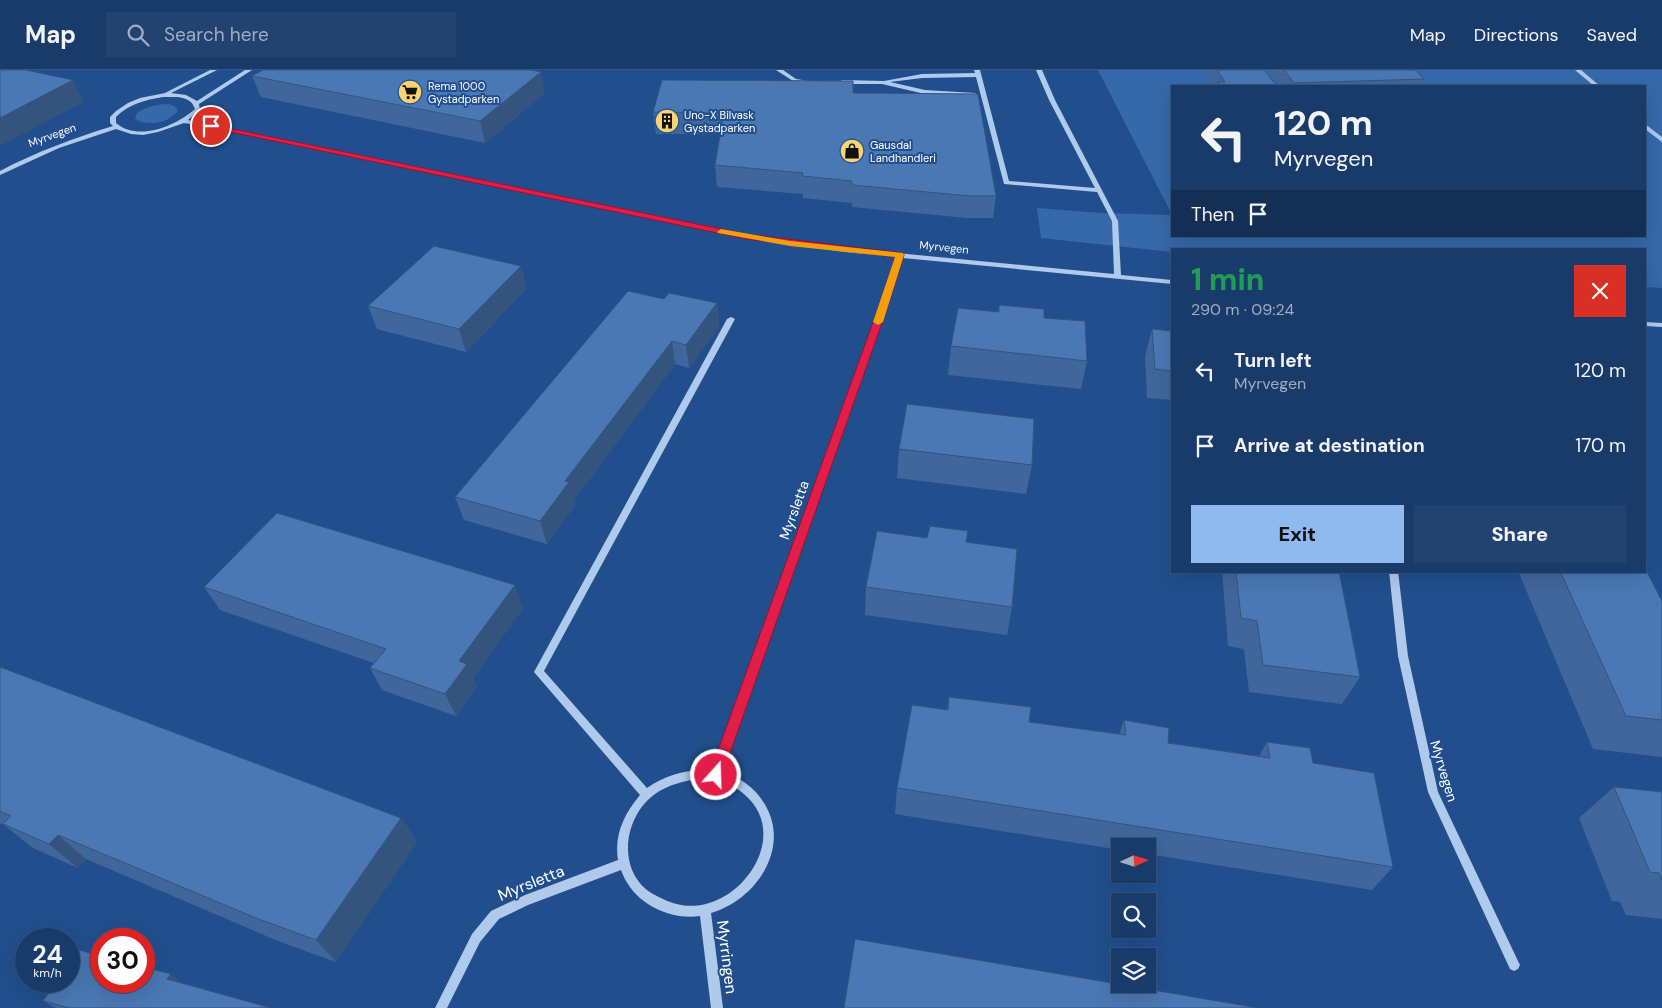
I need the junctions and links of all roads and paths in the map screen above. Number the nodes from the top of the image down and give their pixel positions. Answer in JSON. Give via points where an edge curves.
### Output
{"nodes":[{"id":1,"x":214,"y":70,"type":"edge"},
{"id":2,"x":249,"y":70,"type":"edge"},
{"id":3,"x":778,"y":70,"type":"edge"},
{"id":4,"x":1039,"y":70,"type":"edge"},
{"id":5,"x":1578,"y":70,"type":"edge"},
{"id":6,"x":978,"y":72,"type":"edge"},
{"id":7,"x":816,"y":82,"type":"edge"},
{"id":8,"x":834,"y":82,"type":"edge"},
{"id":9,"x":882,"y":82,"type":"junction"},
{"id":10,"x":1596,"y":85,"type":"edge"},
{"id":11,"x":983,"y":94,"type":"junction"},
{"id":12,"x":163,"y":95,"type":"junction"},
{"id":13,"x":197,"y":103,"type":"junction"},
{"id":14,"x":184,"y":121,"type":"junction"},
{"id":15,"x":116,"y":127,"type":"junction"},
{"id":16,"x":1646,"y":127,"type":"edge"},
{"id":17,"x":1662,"y":140,"type":"edge"},
{"id":18,"x":0,"y":173,"type":"edge"},
{"id":19,"x":1100,"y":190,"type":"junction"},
{"id":20,"x":900,"y":255,"type":"junction"},
{"id":21,"x":1118,"y":277,"type":"junction"},
{"id":22,"x":1171,"y":282,"type":"edge"},
{"id":23,"x":731,"y":319,"type":"dead end"},
{"id":24,"x":1646,"y":324,"type":"edge"},
{"id":25,"x":1662,"y":325,"type":"edge"},
{"id":26,"x":1393,"y":573,"type":"edge"},
{"id":27,"x":716,"y":775,"type":"junction"},
{"id":28,"x":647,"y":795,"type":"junction"},
{"id":29,"x":623,"y":864,"type":"junction"},
{"id":30,"x":705,"y":910,"type":"junction"},
{"id":31,"x":1514,"y":965,"type":"dead end"},
{"id":32,"x":441,"y":1008,"type":"edge"},
{"id":33,"x":717,"y":1008,"type":"edge"}],
"edges":[{"from":1,"to":12,"type":"street"},
{"from":2,"to":13,"type":"street"},
{"from":3,"to":7,"type":"street","via":[[795,80]]},
{"from":4,"to":19,"type":"street"},
{"from":5,"to":10,"type":"street"},
{"from":6,"to":9,"type":"street"},
{"from":6,"to":11,"type":"street"},
{"from":8,"to":9,"type":"street"},
{"from":9,"to":11,"type":"street","via":[[925,92]]},
{"from":11,"to":19,"type":"street","via":[[1006,183]]},
{"from":12,"to":13,"type":"street","via":[[185,96]]},
{"from":12,"to":15,"type":"street","via":[[126,106],[113,117],[112,123]]},
{"from":13,"to":14,"type":"street","via":[[198,109]]},
{"from":14,"to":15,"type":"street","via":[[146,132],[123,131]]},
{"from":14,"to":20,"type":"street","name":"Myrvegen","via":[[746,236]]},
{"from":15,"to":18,"type":"street","name":"Myrvegen","via":[[62,143]]},
{"from":16,"to":17,"type":"street"},
{"from":19,"to":21,"type":"street","via":[[1115,221]]},
{"from":20,"to":21,"type":"street","name":"Myrvegen"},
{"from":20,"to":27,"type":"street","name":"Myrsletta"},
{"from":21,"to":22,"type":"street","name":"Myrvegen"},
{"from":23,"to":28,"type":"street","via":[[539,672]]},
{"from":24,"to":25,"type":"street"},
{"from":26,"to":31,"type":"street","name":"Myrvegen","via":[[1403,656],[1433,792]]},
{"from":27,"to":28,"type":"street","via":[[680,777]]},
{"from":27,"to":30,"type":"street","via":[[737,783],[755,797],[766,817],[770,839],[764,863],[751,884],[730,900]]},
{"from":28,"to":29,"type":"street","via":[[634,810],[626,827]]},
{"from":29,"to":30,"type":"street","via":[[631,882],[644,896],[663,906],[683,911]]},
{"from":29,"to":32,"type":"street","name":"Myrsletta","via":[[495,914],[476,938]]},
{"from":30,"to":33,"type":"street","name":"Myrringen"}]}
